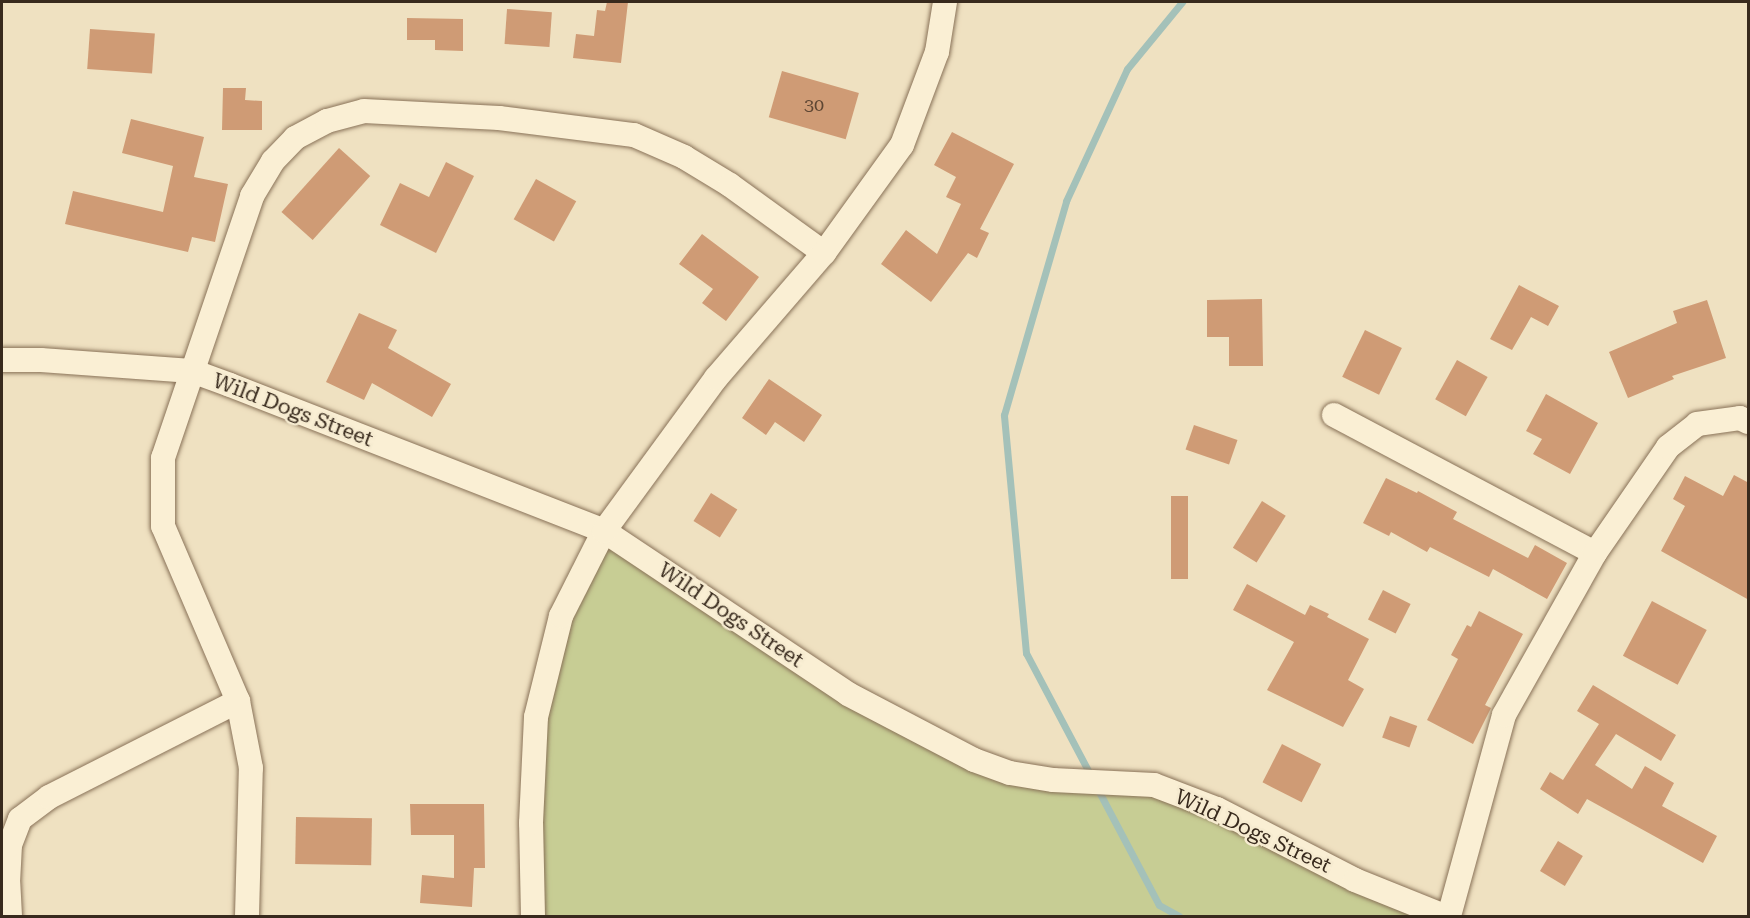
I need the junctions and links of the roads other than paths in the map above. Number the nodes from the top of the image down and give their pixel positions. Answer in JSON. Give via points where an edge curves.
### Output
{"nodes":[{"id":1,"x":945,"y":2,"type":"edge"},
{"id":2,"x":824,"y":253,"type":"junction"},
{"id":3,"x":2,"y":360,"type":"edge"},
{"id":4,"x":192,"y":371,"type":"junction"},
{"id":5,"x":1334,"y":415,"type":"dead end"},
{"id":6,"x":1749,"y":422,"type":"edge"},
{"id":7,"x":604,"y":531,"type":"junction"},
{"id":8,"x":1595,"y":553,"type":"junction"},
{"id":9,"x":238,"y":701,"type":"junction"},
{"id":10,"x":10,"y":916,"type":"edge"},
{"id":11,"x":247,"y":916,"type":"edge"},
{"id":12,"x":533,"y":916,"type":"edge"},
{"id":13,"x":1444,"y":916,"type":"edge"},
{"id":14,"x":1449,"y":916,"type":"edge"}],
"edges":[{"from":1,"to":2,"type":"street","via":[[937,52],[902,145]]},
{"from":2,"to":4,"type":"street","via":[[730,185],[684,157],[634,135],[499,118],[364,111],[327,121],[295,138],[273,161],[252,196]]},
{"from":2,"to":7,"type":"street","via":[[716,378]]},
{"from":3,"to":4,"type":"street","name":"Wild Dogs Street"},
{"from":4,"to":7,"type":"street","name":"Wild Dogs Street"},
{"from":4,"to":9,"type":"street","via":[[163,458],[163,526]]},
{"from":5,"to":8,"type":"street"},
{"from":6,"to":8,"type":"street","via":[[1740,418],[1697,424],[1668,447]]},
{"from":7,"to":12,"type":"street","via":[[561,616],[536,717],[531,823]]},
{"from":7,"to":13,"type":"street","name":"Wild Dogs Street","via":[[848,694],[974,760],[1010,774],[1053,780],[1154,785],[1217,809],[1355,880]]},
{"from":8,"to":14,"type":"street","via":[[1504,715]]},
{"from":9,"to":10,"type":"street","via":[[49,797],[20,819],[10,845]]},
{"from":9,"to":11,"type":"street","via":[[251,768]]}]}
